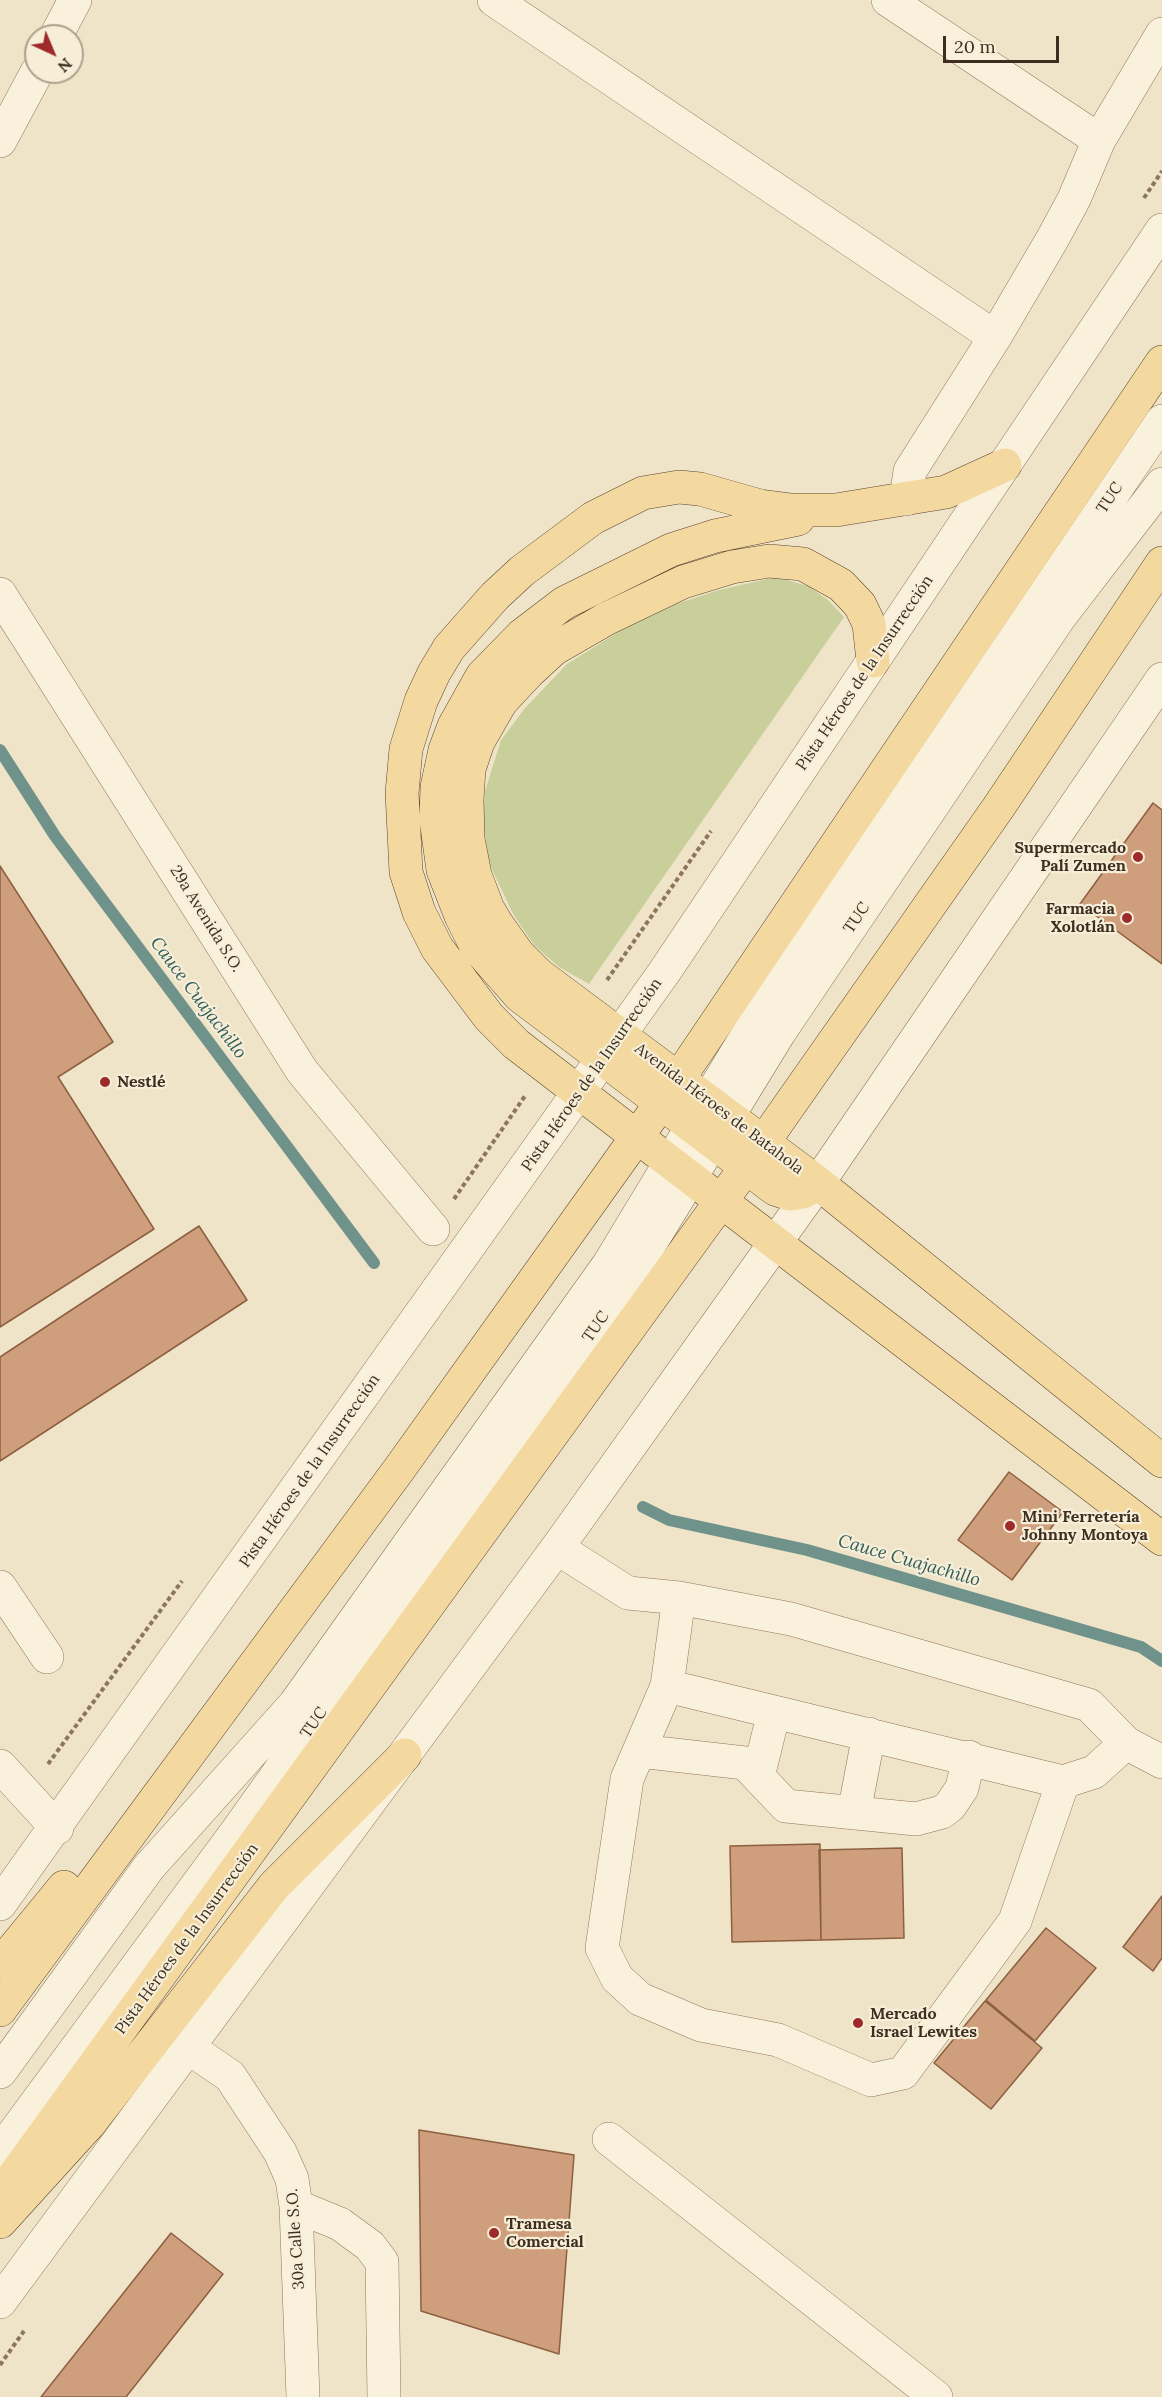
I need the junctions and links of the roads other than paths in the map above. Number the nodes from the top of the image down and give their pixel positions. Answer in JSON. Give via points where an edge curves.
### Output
{"nodes":[{"id":1,"x":75,"y":0,"type":"edge"},
{"id":2,"x":494,"y":0,"type":"edge"},
{"id":3,"x":888,"y":0,"type":"edge"},
{"id":4,"x":62,"y":24,"type":"edge"},
{"id":5,"x":1162,"y":33,"type":"edge"},
{"id":6,"x":31,"y":84,"type":"edge"},
{"id":7,"x":1099,"y":140,"type":"junction"},
{"id":8,"x":0,"y":141,"type":"edge"},
{"id":9,"x":1162,"y":230,"type":"edge"},
{"id":10,"x":995,"y":337,"type":"junction"},
{"id":11,"x":1162,"y":362,"type":"edge"},
{"id":12,"x":1162,"y":421,"type":"edge"},
{"id":13,"x":1005,"y":465,"type":"junction"},
{"id":14,"x":1162,"y":484,"type":"edge"},
{"id":15,"x":688,"y":486,"type":"junction"},
{"id":16,"x":906,"y":499,"type":"junction"},
{"id":17,"x":836,"y":510,"type":"junction"},
{"id":18,"x":724,"y":534,"type":"junction"},
{"id":19,"x":1162,"y":563,"type":"edge"},
{"id":20,"x":699,"y":578,"type":"junction"},
{"id":21,"x":0,"y":594,"type":"edge"},
{"id":22,"x":873,"y":661,"type":"junction"},
{"id":23,"x":1162,"y":679,"type":"edge"},
{"id":24,"x":611,"y":1047,"type":"junction"},
{"id":25,"x":670,"y":1090,"type":"junction"},
{"id":26,"x":578,"y":1093,"type":"junction"},
{"id":27,"x":711,"y":1120,"type":"junction"},
{"id":28,"x":637,"y":1137,"type":"junction"},
{"id":29,"x":755,"y":1154,"type":"junction"},
{"id":30,"x":680,"y":1170,"type":"junction"},
{"id":31,"x":818,"y":1183,"type":"junction"},
{"id":32,"x":721,"y":1201,"type":"junction"},
{"id":33,"x":433,"y":1229,"type":"dead end"},
{"id":34,"x":776,"y":1241,"type":"junction"},
{"id":35,"x":1162,"y":1461,"type":"edge"},
{"id":36,"x":1162,"y":1539,"type":"edge"},
{"id":37,"x":557,"y":1548,"type":"junction"},
{"id":38,"x":0,"y":1587,"type":"edge"},
{"id":39,"x":679,"y":1598,"type":"junction"},
{"id":40,"x":263,"y":1656,"type":"junction"},
{"id":41,"x":47,"y":1657,"type":"dead end"},
{"id":42,"x":667,"y":1686,"type":"junction"},
{"id":43,"x":774,"y":1712,"type":"junction"},
{"id":44,"x":869,"y":1734,"type":"junction"},
{"id":45,"x":1126,"y":1743,"type":"junction"},
{"id":46,"x":639,"y":1750,"type":"junction"},
{"id":47,"x":405,"y":1755,"type":"junction"},
{"id":48,"x":969,"y":1757,"type":"junction"},
{"id":49,"x":1162,"y":1762,"type":"edge"},
{"id":50,"x":0,"y":1766,"type":"edge"},
{"id":51,"x":758,"y":1777,"type":"junction"},
{"id":52,"x":1064,"y":1782,"type":"junction"},
{"id":53,"x":854,"y":1813,"type":"junction"},
{"id":54,"x":57,"y":1827,"type":"junction"},
{"id":55,"x":0,"y":1904,"type":"edge"},
{"id":56,"x":0,"y":1965,"type":"edge"},
{"id":57,"x":0,"y":2010,"type":"edge"},
{"id":58,"x":189,"y":2048,"type":"junction"},
{"id":59,"x":0,"y":2072,"type":"edge"},
{"id":60,"x":609,"y":2139,"type":"dead end"},
{"id":61,"x":0,"y":2152,"type":"edge"},
{"id":62,"x":0,"y":2195,"type":"edge"},
{"id":63,"x":296,"y":2206,"type":"junction"},
{"id":64,"x":0,"y":2222,"type":"edge"},
{"id":65,"x":0,"y":2302,"type":"edge"},
{"id":66,"x":303,"y":2397,"type":"edge"},
{"id":67,"x":384,"y":2397,"type":"edge"},
{"id":68,"x":936,"y":2397,"type":"edge"}],
"edges":[{"from":1,"to":4,"type":"street"},
{"from":2,"to":10,"type":"street"},
{"from":3,"to":7,"type":"street"},
{"from":5,"to":7,"type":"street"},
{"from":6,"to":8,"type":"street"},
{"from":7,"to":10,"type":"street","via":[[1074,199]]},
{"from":9,"to":13,"type":"street","name":"Pista Héroes de la Insurrección"},
{"from":10,"to":16,"type":"street","via":[[910,471]]},
{"from":11,"to":25,"type":"main road"},
{"from":12,"to":27,"type":"street","name":"TUC","via":[[766,1006]]},
{"from":13,"to":16,"type":"main road","via":[[946,492]]},
{"from":13,"to":22,"type":"street","name":"Pista Héroes de la Insurrección"},
{"from":14,"to":27,"type":"street","name":"TUC","via":[[1053,627],[774,1041]]},
{"from":15,"to":17,"type":"main road","via":[[760,506]]},
{"from":15,"to":18,"type":"main road","via":[[713,513]]},
{"from":15,"to":26,"type":"main road","via":[[643,493],[593,518],[495,596],[455,641],[434,673],[406,749],[402,829],[406,872],[419,912],[437,948],[489,1017]]},
{"from":16,"to":17,"type":"main road"},
{"from":17,"to":18,"type":"main road"},
{"from":18,"to":20,"type":"main road","via":[[725,552]]},
{"from":18,"to":24,"type":"main road","via":[[671,550],[607,580],[564,603],[522,635],[482,676],[445,750],[437,787],[436,819],[443,870],[476,946],[520,996]]},
{"from":19,"to":29,"type":"main road","name":"Pista Héroes de la Insurrección","via":[[998,808]]},
{"from":20,"to":22,"type":"main road","name":"Avenida Héroes de Batahola","via":[[769,561],[812,568],[841,585],[860,605],[869,624]]},
{"from":20,"to":24,"type":"main road","name":"Avenida Héroes de Batahola","via":[[606,619],[554,649],[501,702],[478,742],[469,769],[468,839],[475,875],[488,909],[528,964]]},
{"from":21,"to":33,"type":"street","name":"29a Avenida S.O.","via":[[302,1071]]},
{"from":22,"to":24,"type":"street","name":"Pista Héroes de la Insurrección"},
{"from":23,"to":31,"type":"street"},
{"from":24,"to":25,"type":"main road","name":"Avenida Héroes de Batahola"},
{"from":24,"to":26,"type":"street","name":"Pista Héroes de la Insurrección"},
{"from":25,"to":27,"type":"main road","name":"Avenida Héroes de Batahola"},
{"from":25,"to":28,"type":"main road"},
{"from":26,"to":28,"type":"main road"},
{"from":26,"to":54,"type":"street","name":"Pista Héroes de la Insurrección"},
{"from":27,"to":29,"type":"main road","name":"Avenida Héroes de Batahola"},
{"from":27,"to":30,"type":"street","name":"TUC"},
{"from":28,"to":30,"type":"main road"},
{"from":28,"to":40,"type":"main road"},
{"from":29,"to":31,"type":"main road","name":"Avenida Héroes de Batahola"},
{"from":29,"to":32,"type":"main road","name":"Pista Héroes de la Insurrección"},
{"from":30,"to":32,"type":"main road"},
{"from":30,"to":59,"type":"street","name":"TUC","via":[[295,1704],[149,1867]]},
{"from":30,"to":61,"type":"street","name":"TUC","via":[[604,1315],[237,1831]]},
{"from":31,"to":34,"type":"street"},
{"from":31,"to":35,"type":"main road","name":"Avenida Héroes de Batahola"},
{"from":32,"to":34,"type":"main road"},
{"from":32,"to":62,"type":"main road","name":"Pista Héroes de la Insurrección"},
{"from":34,"to":36,"type":"main road"},
{"from":34,"to":37,"type":"street"},
{"from":37,"to":39,"type":"street","via":[[628,1593]]},
{"from":37,"to":47,"type":"street"},
{"from":38,"to":41,"type":"street"},
{"from":39,"to":42,"type":"street"},
{"from":39,"to":45,"type":"street","via":[[791,1619],[1089,1705]]},
{"from":40,"to":56,"type":"main road","via":[[117,1821]]},
{"from":40,"to":57,"type":"main road"},
{"from":42,"to":43,"type":"street"},
{"from":42,"to":46,"type":"street"},
{"from":43,"to":44,"type":"street"},
{"from":43,"to":51,"type":"street"},
{"from":44,"to":48,"type":"street"},
{"from":44,"to":53,"type":"street"},
{"from":45,"to":49,"type":"street"},
{"from":45,"to":52,"type":"street","via":[[1094,1772]]},
{"from":46,"to":51,"type":"street","via":[[745,1763]]},
{"from":46,"to":52,"type":"street","via":[[627,1779],[602,1948],[617,1978],[640,1999],[701,2025],[778,2040],[871,2080],[903,2073],[1015,1921]]},
{"from":47,"to":58,"type":"street"},
{"from":47,"to":64,"type":"main road","via":[[274,1886],[89,2124]]},
{"from":48,"to":52,"type":"street"},
{"from":48,"to":53,"type":"street","via":[[962,1788],[942,1812],[916,1819]]},
{"from":50,"to":54,"type":"street"},
{"from":51,"to":53,"type":"street","via":[[786,1806]]},
{"from":54,"to":55,"type":"street","name":"Pista Héroes de la Insurrección"},
{"from":58,"to":63,"type":"street","name":"30a Calle S.O.","via":[[230,2076],[280,2152],[292,2179]]},
{"from":58,"to":65,"type":"street"},
{"from":60,"to":68,"type":"street"},
{"from":63,"to":66,"type":"street","name":"30a Calle S.O."},
{"from":63,"to":67,"type":"street","via":[[340,2224],[370,2246],[382,2262]]}]}
